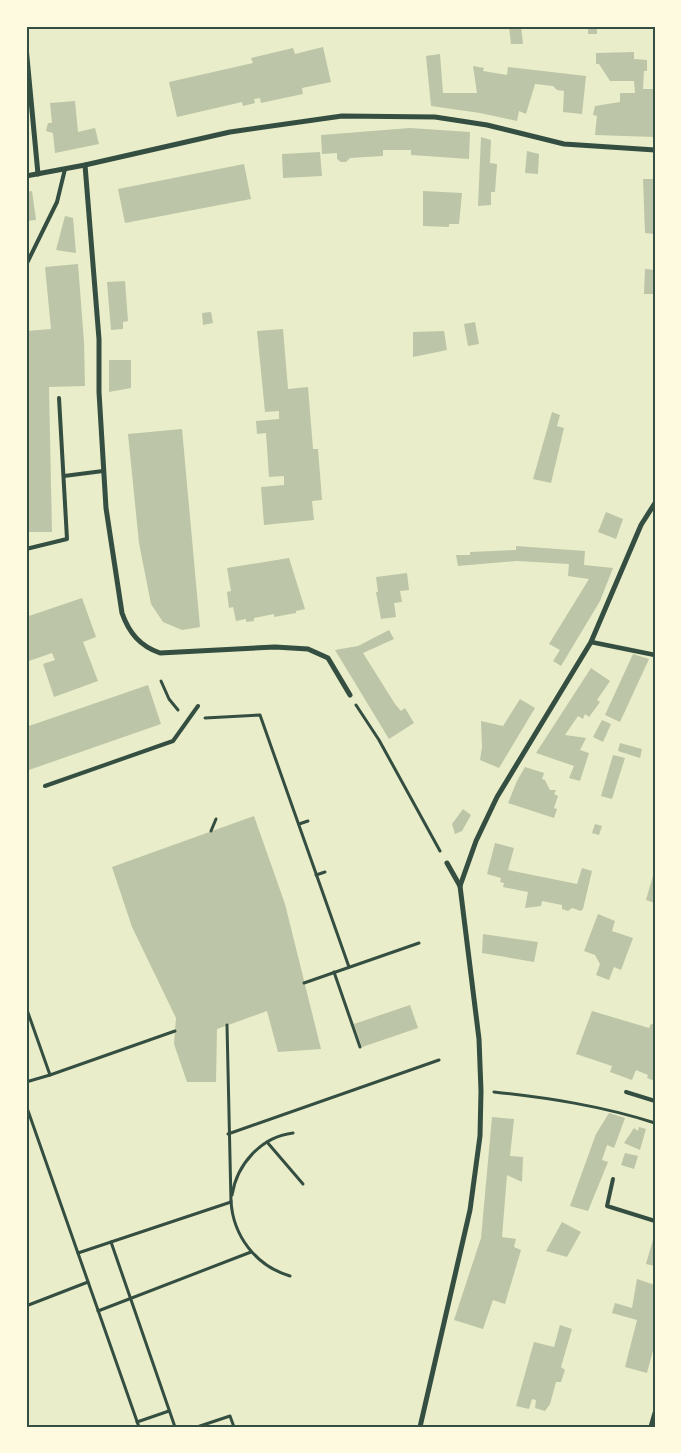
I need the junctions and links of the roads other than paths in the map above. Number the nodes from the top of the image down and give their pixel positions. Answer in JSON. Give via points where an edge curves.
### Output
{"nodes":[{"id":1,"x":26,"y":47,"type":"edge"},
{"id":2,"x":28,"y":87,"type":"edge"},
{"id":3,"x":655,"y":150,"type":"edge"},
{"id":4,"x":85,"y":165,"type":"junction"},
{"id":5,"x":65,"y":169,"type":"junction"},
{"id":6,"x":38,"y":174,"type":"junction"},
{"id":7,"x":26,"y":176,"type":"edge"},
{"id":8,"x":26,"y":265,"type":"edge"},
{"id":9,"x":59,"y":398,"type":"dead end"},
{"id":10,"x":103,"y":471,"type":"junction"},
{"id":11,"x":64,"y":476,"type":"junction"},
{"id":12,"x":655,"y":503,"type":"edge"},
{"id":13,"x":26,"y":549,"type":"edge"},
{"id":14,"x":591,"y":642,"type":"junction"},
{"id":15,"x":655,"y":655,"type":"edge"},
{"id":16,"x":350,"y":696,"type":"road end"},
{"id":17,"x":198,"y":706,"type":"dead end"},
{"id":18,"x":45,"y":786,"type":"dead end"},
{"id":19,"x":447,"y":862,"type":"road end"},
{"id":20,"x":460,"y":886,"type":"junction"},
{"id":21,"x":626,"y":1092,"type":"dead end"},
{"id":22,"x":655,"y":1101,"type":"edge"},
{"id":23,"x":613,"y":1179,"type":"dead end"},
{"id":24,"x":655,"y":1221,"type":"edge"},
{"id":25,"x":655,"y":1413,"type":"edge"},
{"id":26,"x":420,"y":1427,"type":"edge"},
{"id":27,"x":651,"y":1427,"type":"edge"}],
"edges":[{"from":1,"to":2,"type":"street"},
{"from":2,"to":6,"type":"street"},
{"from":3,"to":4,"type":"street","via":[[564,144],[487,125],[435,117],[342,116],[230,132]]},
{"from":4,"to":5,"type":"street"},
{"from":4,"to":10,"type":"street","via":[[98,320]]},
{"from":5,"to":6,"type":"street"},
{"from":5,"to":8,"type":"lane","via":[[57,202]]},
{"from":6,"to":7,"type":"street"},
{"from":9,"to":11,"type":"lane"},
{"from":10,"to":11,"type":"lane"},
{"from":10,"to":16,"type":"street","via":[[122,613],[126,626],[136,639],[160,653],[275,647],[308,649],[328,658]]},
{"from":11,"to":13,"type":"lane","via":[[68,539]]},
{"from":12,"to":14,"type":"street","via":[[641,525]]},
{"from":14,"to":15,"type":"street"},
{"from":14,"to":20,"type":"street","via":[[496,797]]},
{"from":17,"to":18,"type":"lane","via":[[173,741]]},
{"from":19,"to":20,"type":"street"},
{"from":20,"to":26,"type":"street","via":[[479,1039],[480,1136],[470,1210]]},
{"from":21,"to":22,"type":"lane"},
{"from":23,"to":24,"type":"lane","via":[[607,1206]]},
{"from":25,"to":27,"type":"street"}]}
